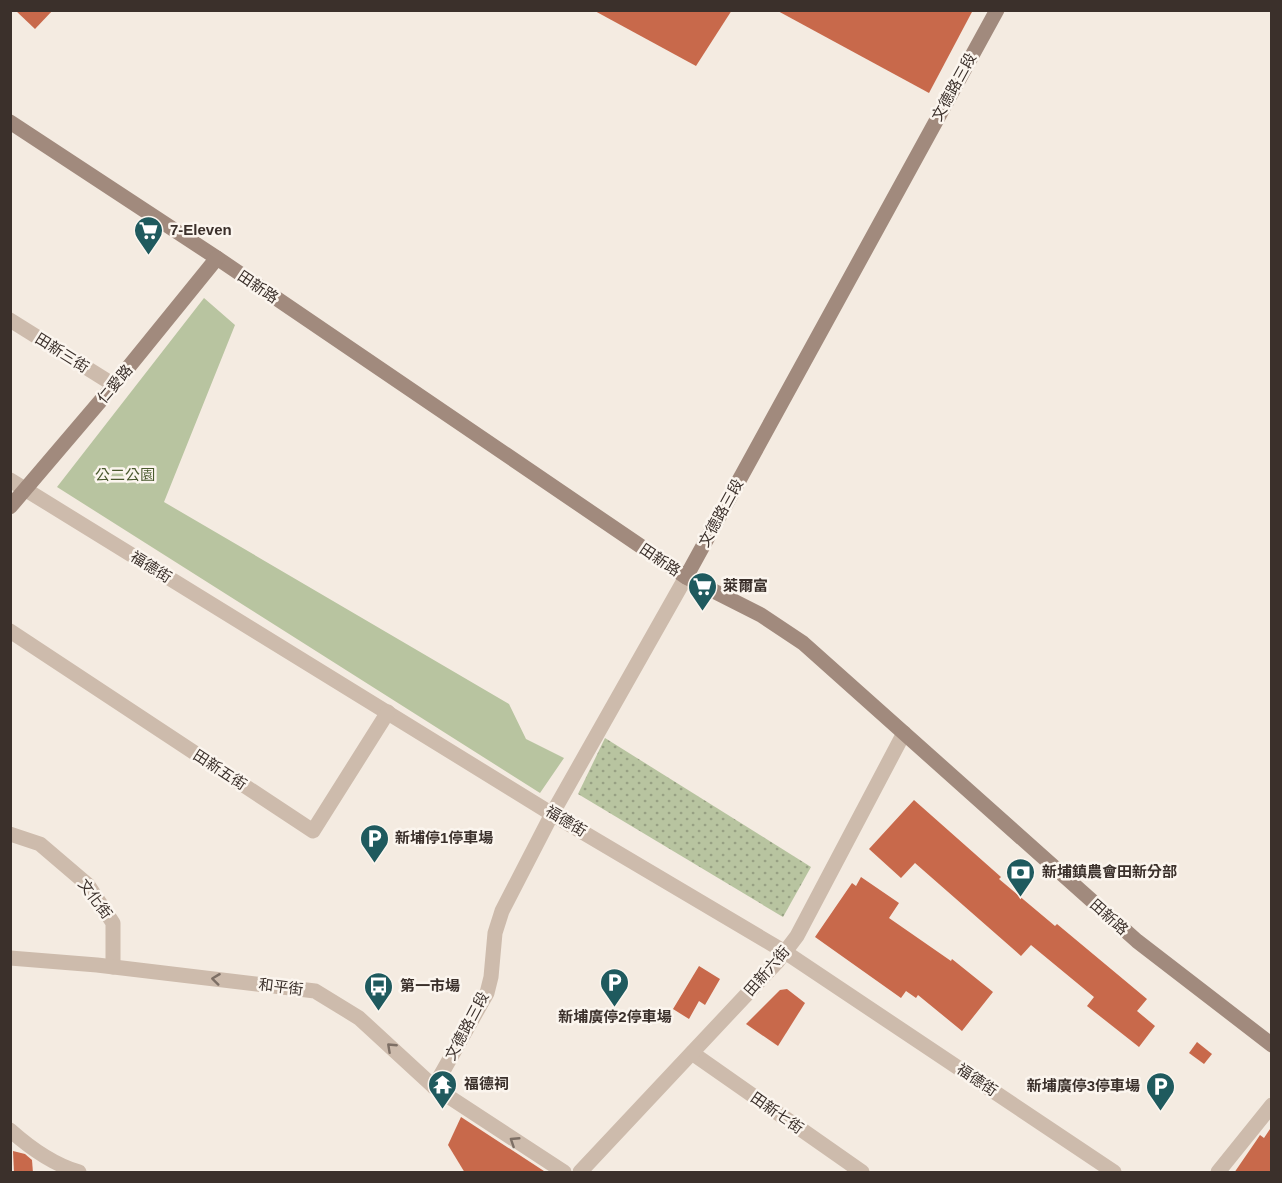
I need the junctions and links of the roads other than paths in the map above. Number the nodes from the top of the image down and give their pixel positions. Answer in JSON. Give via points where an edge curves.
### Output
{"nodes":[{"id":1,"x":997,"y":10,"type":"edge"},
{"id":2,"x":10,"y":122,"type":"edge"},
{"id":3,"x":217,"y":258,"type":"junction"},
{"id":4,"x":10,"y":320,"type":"edge"},
{"id":5,"x":114,"y":385,"type":"junction"},
{"id":6,"x":10,"y":480,"type":"edge"},
{"id":7,"x":26,"y":490,"type":"junction"},
{"id":8,"x":10,"y":507,"type":"edge"},
{"id":9,"x":686,"y":577,"type":"junction"},
{"id":10,"x":10,"y":631,"type":"edge"},
{"id":11,"x":388,"y":712,"type":"junction"},
{"id":12,"x":904,"y":733,"type":"junction"},
{"id":13,"x":552,"y":814,"type":"junction"},
{"id":14,"x":10,"y":834,"type":"edge"},
{"id":15,"x":785,"y":952,"type":"junction"},
{"id":16,"x":10,"y":958,"type":"edge"},
{"id":17,"x":113,"y":967,"type":"junction"},
{"id":18,"x":1272,"y":1045,"type":"edge"},
{"id":19,"x":692,"y":1053,"type":"junction"},
{"id":20,"x":434,"y":1087,"type":"junction"},
{"id":21,"x":1272,"y":1105,"type":"edge"},
{"id":22,"x":10,"y":1130,"type":"edge"},
{"id":23,"x":68,"y":1171,"type":"edge"},
{"id":24,"x":564,"y":1173,"type":"edge"},
{"id":25,"x":580,"y":1173,"type":"edge"},
{"id":26,"x":862,"y":1173,"type":"edge"},
{"id":27,"x":1114,"y":1173,"type":"edge"},
{"id":28,"x":1218,"y":1173,"type":"edge"}],
"edges":[{"from":1,"to":9,"type":"main road","name":"文德路三段"},
{"from":2,"to":3,"type":"main road","name":"田新路"},
{"from":3,"to":5,"type":"main road","name":"仁愛路"},
{"from":3,"to":9,"type":"main road","name":"田新路"},
{"from":4,"to":5,"type":"street","name":"田新三街"},
{"from":5,"to":7,"type":"main road","name":"仁愛路"},
{"from":6,"to":7,"type":"street","name":"福德街"},
{"from":7,"to":8,"type":"main road","name":"仁愛路"},
{"from":7,"to":11,"type":"street","name":"福德街"},
{"from":9,"to":12,"type":"main road","name":"田新路","via":[[761,615],[803,643]]},
{"from":9,"to":13,"type":"street","name":"文德路三段"},
{"from":10,"to":11,"type":"street","name":"田新五街","via":[[313,831]]},
{"from":11,"to":13,"type":"street","name":"福德街"},
{"from":12,"to":15,"type":"street","name":"田新六街"},
{"from":12,"to":18,"type":"main road","name":"田新路","via":[[1137,942]]},
{"from":13,"to":15,"type":"street","name":"福德街"},
{"from":13,"to":20,"type":"street","name":"文德路三段","via":[[502,911],[487,993]]},
{"from":14,"to":17,"type":"street","name":"文化街","via":[[40,844],[88,885],[113,923]]},
{"from":15,"to":19,"type":"street","name":"田新六街"},
{"from":15,"to":27,"type":"street","name":"福德街"},
{"from":16,"to":17,"type":"street","name":"和平街"},
{"from":20,"to":17,"type":"street","name":"和平街","one_way":true,"via":[[359,1018],[315,990]]},
{"from":19,"to":25,"type":"street","name":"田新六街"},
{"from":19,"to":26,"type":"street","name":"田新七街"},
{"from":24,"to":20,"type":"street","name":"和平街","one_way":true},
{"from":21,"to":28,"type":"street"},
{"from":22,"to":23,"type":"street"}]}
